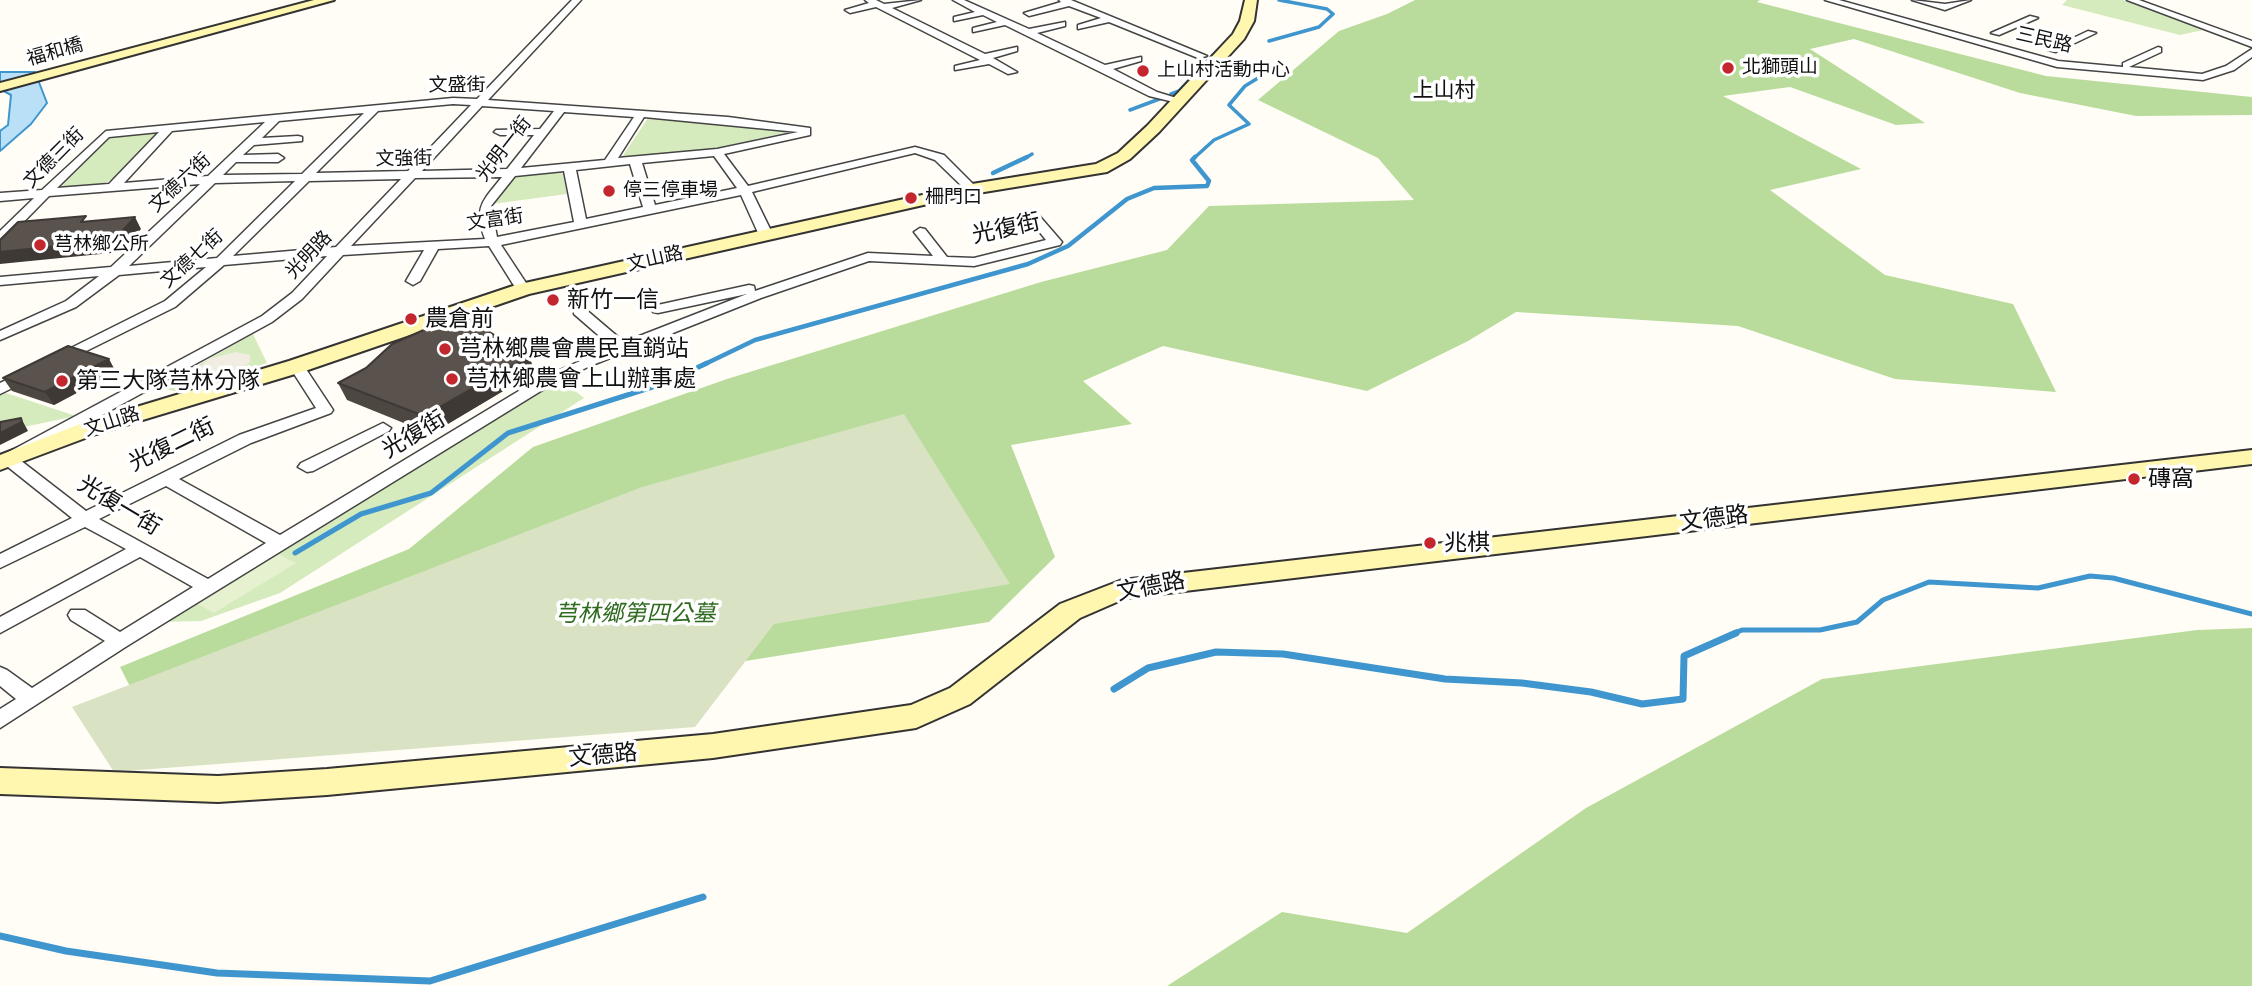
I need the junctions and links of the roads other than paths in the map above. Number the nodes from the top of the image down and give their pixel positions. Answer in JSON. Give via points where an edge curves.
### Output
{"nodes":[{"id":1,"x":313,"y":0,"type":"edge"},
{"id":2,"x":328,"y":0,"type":"edge"},
{"id":3,"x":577,"y":0,"type":"edge"},
{"id":4,"x":917,"y":0,"type":"edge"},
{"id":5,"x":957,"y":0,"type":"edge"},
{"id":6,"x":1251,"y":0,"type":"edge"},
{"id":7,"x":1829,"y":0,"type":"edge"},
{"id":8,"x":1916,"y":0,"type":"edge"},
{"id":9,"x":1967,"y":0,"type":"edge"},
{"id":10,"x":2131,"y":0,"type":"edge"},
{"id":11,"x":1066,"y":1,"type":"edge"},
{"id":12,"x":877,"y":4,"type":"edge"},
{"id":13,"x":850,"y":10,"type":"dead end"},
{"id":14,"x":1091,"y":11,"type":"junction"},
{"id":15,"x":985,"y":12,"type":"junction"},
{"id":16,"x":1029,"y":13,"type":"dead end"},
{"id":17,"x":1078,"y":15,"type":"dead end"},
{"id":18,"x":2033,"y":18,"type":"dead end"},
{"id":19,"x":957,"y":19,"type":"dead end"},
{"id":20,"x":1109,"y":19,"type":"junction"},
{"id":21,"x":1007,"y":22,"type":"junction"},
{"id":22,"x":1062,"y":24,"type":"dead end"},
{"id":23,"x":1081,"y":27,"type":"dead end"},
{"id":24,"x":976,"y":30,"type":"dead end"},
{"id":25,"x":1029,"y":32,"type":"junction"},
{"id":26,"x":1996,"y":33,"type":"dead end"},
{"id":27,"x":2091,"y":33,"type":"dead end"},
{"id":28,"x":1051,"y":43,"type":"junction"},
{"id":29,"x":2252,"y":44,"type":"edge"},
{"id":30,"x":1037,"y":47,"type":"dead end"},
{"id":31,"x":1014,"y":49,"type":"dead end"},
{"id":32,"x":2053,"y":50,"type":"dead end"},
{"id":33,"x":2158,"y":50,"type":"dead end"},
{"id":34,"x":2252,"y":52,"type":"edge"},
{"id":35,"x":116,"y":53,"type":"junction"},
{"id":36,"x":1202,"y":56,"type":"dead end"},
{"id":37,"x":986,"y":59,"type":"junction"},
{"id":38,"x":1137,"y":59,"type":"dead end"},
{"id":39,"x":2127,"y":65,"type":"dead end"},
{"id":40,"x":959,"y":68,"type":"dead end"},
{"id":41,"x":1103,"y":69,"type":"junction"},
{"id":42,"x":1012,"y":72,"type":"dead end"},
{"id":43,"x":0,"y":85,"type":"edge"},
{"id":44,"x":1178,"y":100,"type":"junction"},
{"id":45,"x":478,"y":102,"type":"junction"},
{"id":46,"x":374,"y":109,"type":"junction"},
{"id":47,"x":561,"y":109,"type":"junction"},
{"id":48,"x":641,"y":114,"type":"junction"},
{"id":49,"x":276,"y":118,"type":"junction"},
{"id":50,"x":169,"y":128,"type":"junction"},
{"id":51,"x":500,"y":132,"type":"dead end"},
{"id":52,"x":542,"y":132,"type":"junction"},
{"id":53,"x":806,"y":133,"type":"joint"},
{"id":54,"x":106,"y":134,"type":"joint"},
{"id":55,"x":298,"y":139,"type":"dead end"},
{"id":56,"x":251,"y":142,"type":"junction"},
{"id":57,"x":717,"y":152,"type":"junction"},
{"id":58,"x":278,"y":158,"type":"dead end"},
{"id":59,"x":233,"y":159,"type":"junction"},
{"id":60,"x":635,"y":161,"type":"junction"},
{"id":61,"x":609,"y":163,"type":"junction"},
{"id":62,"x":569,"y":167,"type":"junction"},
{"id":63,"x":509,"y":173,"type":"junction"},
{"id":64,"x":411,"y":176,"type":"junction"},
{"id":65,"x":303,"y":178,"type":"junction"},
{"id":66,"x":211,"y":179,"type":"junction"},
{"id":67,"x":112,"y":188,"type":"junction"},
{"id":68,"x":972,"y":189,"type":"junction"},
{"id":69,"x":746,"y":190,"type":"junction"},
{"id":70,"x":47,"y":193,"type":"junction"},
{"id":71,"x":0,"y":198,"type":"edge"},
{"id":72,"x":650,"y":210,"type":"junction"},
{"id":73,"x":1032,"y":215,"type":"dead end"},
{"id":74,"x":581,"y":224,"type":"junction"},
{"id":75,"x":919,"y":232,"type":"dead end"},
{"id":76,"x":766,"y":234,"type":"junction"},
{"id":77,"x":0,"y":238,"type":"edge"},
{"id":78,"x":494,"y":242,"type":"junction"},
{"id":79,"x":433,"y":246,"type":"junction"},
{"id":80,"x":339,"y":251,"type":"junction"},
{"id":81,"x":943,"y":260,"type":"junction"},
{"id":82,"x":220,"y":262,"type":"junction"},
{"id":83,"x":115,"y":271,"type":"junction"},
{"id":84,"x":0,"y":281,"type":"edge"},
{"id":85,"x":413,"y":281,"type":"dead end"},
{"id":86,"x":523,"y":289,"type":"junction"},
{"id":87,"x":756,"y":295,"type":"junction"},
{"id":88,"x":658,"y":309,"type":"dead end"},
{"id":89,"x":579,"y":311,"type":"dead end"},
{"id":90,"x":0,"y":336,"type":"edge"},
{"id":91,"x":622,"y":348,"type":"junction"},
{"id":92,"x":297,"y":366,"type":"junction"},
{"id":93,"x":0,"y":389,"type":"edge"},
{"id":94,"x":383,"y":428,"type":"dead end"},
{"id":95,"x":2252,"y":457,"type":"edge"},
{"id":96,"x":4,"y":461,"type":"edge"},
{"id":97,"x":307,"y":467,"type":"dead end"},
{"id":98,"x":165,"y":478,"type":"junction"},
{"id":99,"x":83,"y":518,"type":"junction"},
{"id":100,"x":281,"y":543,"type":"junction"},
{"id":101,"x":141,"y":549,"type":"junction"},
{"id":102,"x":0,"y":562,"type":"edge"},
{"id":103,"x":208,"y":587,"type":"junction"},
{"id":104,"x":78,"y":615,"type":"dead end"},
{"id":105,"x":0,"y":626,"type":"edge"},
{"id":106,"x":120,"y":641,"type":"junction"},
{"id":107,"x":0,"y":675,"type":"edge"},
{"id":108,"x":30,"y":698,"type":"junction"},
{"id":109,"x":0,"y":720,"type":"edge"},
{"id":110,"x":0,"y":781,"type":"edge"}],
"edges":[{"from":1,"to":35,"type":"main road"},
{"from":2,"to":35,"type":"main road"},
{"from":3,"to":45,"type":"street","name":"光明路"},
{"from":4,"to":12,"type":"street"},
{"from":5,"to":15,"type":"street"},
{"from":6,"to":44,"type":"main road","name":"文山路","via":[[1239,36]]},
{"from":7,"to":34,"type":"street","name":"三民路","via":[[2057,64],[2203,77],[2230,68]]},
{"from":8,"to":9,"type":"street","via":[[1945,7]]},
{"from":10,"to":29,"type":"street"},
{"from":11,"to":14,"type":"street"},
{"from":11,"to":16,"type":"street"},
{"from":12,"to":13,"type":"street"},
{"from":12,"to":37,"type":"street"},
{"from":14,"to":17,"type":"street"},
{"from":14,"to":20,"type":"street"},
{"from":15,"to":19,"type":"street"},
{"from":15,"to":21,"type":"street"},
{"from":18,"to":26,"type":"street"},
{"from":20,"to":23,"type":"street"},
{"from":20,"to":36,"type":"street"},
{"from":21,"to":24,"type":"street"},
{"from":21,"to":25,"type":"street"},
{"from":22,"to":25,"type":"street"},
{"from":25,"to":28,"type":"street"},
{"from":27,"to":32,"type":"street"},
{"from":28,"to":30,"type":"street"},
{"from":28,"to":41,"type":"street"},
{"from":31,"to":37,"type":"street"},
{"from":33,"to":39,"type":"street"},
{"from":35,"to":43,"type":"main road","name":"福和橋"},
{"from":37,"to":40,"type":"street"},
{"from":37,"to":42,"type":"street"},
{"from":38,"to":41,"type":"street"},
{"from":41,"to":44,"type":"street","via":[[1153,94]]},
{"from":44,"to":68,"type":"main road","name":"文山路","via":[[1124,156],[1101,168]]},
{"from":45,"to":46,"type":"street","name":"文盛街"},
{"from":45,"to":47,"type":"street","name":"文盛街"},
{"from":45,"to":64,"type":"street","name":"光明路"},
{"from":46,"to":49,"type":"street","name":"文盛街"},
{"from":46,"to":65,"type":"street","name":"文德七街"},
{"from":47,"to":48,"type":"street","name":"文盛街"},
{"from":47,"to":52,"type":"street","name":"光明一街"},
{"from":48,"to":53,"type":"street","name":"文盛街","via":[[797,128]]},
{"from":48,"to":61,"type":"street"},
{"from":49,"to":50,"type":"street","name":"文盛街"},
{"from":49,"to":56,"type":"street","name":"文德六街"},
{"from":50,"to":54,"type":"street","name":"文盛街"},
{"from":50,"to":67,"type":"street"},
{"from":51,"to":52,"type":"street"},
{"from":52,"to":63,"type":"street","name":"光明一街"},
{"from":53,"to":57,"type":"street","name":"文強街"},
{"from":54,"to":70,"type":"street","name":"文德三街"},
{"from":55,"to":56,"type":"street"},
{"from":56,"to":59,"type":"street","name":"文德六街"},
{"from":57,"to":60,"type":"street","name":"文強街"},
{"from":57,"to":69,"type":"street"},
{"from":58,"to":59,"type":"street"},
{"from":59,"to":66,"type":"street","name":"文德六街"},
{"from":60,"to":61,"type":"street","name":"文強街"},
{"from":60,"to":72,"type":"street"},
{"from":61,"to":62,"type":"street","name":"文強街"},
{"from":62,"to":63,"type":"street","name":"文強街"},
{"from":62,"to":74,"type":"street"},
{"from":63,"to":64,"type":"street","name":"文強街"},
{"from":63,"to":78,"type":"street","name":"光明一街","via":[[485,206],[483,219]]},
{"from":64,"to":65,"type":"street","name":"文強街"},
{"from":64,"to":80,"type":"street","name":"光明路"},
{"from":65,"to":66,"type":"street","name":"文強街"},
{"from":65,"to":82,"type":"street","name":"文德七街"},
{"from":66,"to":67,"type":"street","name":"文強街"},
{"from":66,"to":83,"type":"street","name":"文德六街"},
{"from":67,"to":70,"type":"street","name":"文強街"},
{"from":68,"to":69,"type":"street","name":"文富街","via":[[936,153],[915,150]]},
{"from":68,"to":76,"type":"main road","name":"文山路"},
{"from":69,"to":72,"type":"street","name":"文富街"},
{"from":69,"to":76,"type":"street"},
{"from":70,"to":71,"type":"street","name":"文強街"},
{"from":70,"to":77,"type":"street","name":"文德三街"},
{"from":72,"to":74,"type":"street","name":"文富街"},
{"from":73,"to":81,"type":"street","name":"光復街","via":[[1055,242],[974,261]]},
{"from":74,"to":78,"type":"street","name":"文富街"},
{"from":75,"to":81,"type":"street"},
{"from":76,"to":86,"type":"main road","name":"文山路"},
{"from":78,"to":79,"type":"street","name":"文富街"},
{"from":78,"to":86,"type":"street","name":"光明一街"},
{"from":79,"to":80,"type":"street","name":"文富街"},
{"from":79,"to":85,"type":"street"},
{"from":80,"to":82,"type":"street","name":"文富街"},
{"from":80,"to":96,"type":"street","name":"光明路","via":[[297,296],[267,319]]},
{"from":81,"to":87,"type":"street","name":"光復街","via":[[868,257]]},
{"from":82,"to":83,"type":"street","name":"文富街"},
{"from":82,"to":93,"type":"street","name":"文德七街","via":[[170,304]]},
{"from":83,"to":84,"type":"street","name":"文富街"},
{"from":83,"to":90,"type":"street","name":"文德六街","via":[[71,304]]},
{"from":86,"to":92,"type":"main road","name":"文山路"},
{"from":87,"to":88,"type":"street","via":[[751,288]]},
{"from":87,"to":91,"type":"street","name":"光復街"},
{"from":89,"to":91,"type":"street"},
{"from":91,"to":100,"type":"street","name":"光復街","via":[[543,383]]},
{"from":92,"to":96,"type":"main road","name":"文山路","via":[[88,429]]},
{"from":92,"to":98,"type":"street","name":"光復二街","via":[[325,410],[245,439]]},
{"from":94,"to":97,"type":"street"},
{"from":95,"to":110,"type":"main road","name":"文德路","via":[[1122,589],[1070,611],[960,696],[915,716],[841,729],[699,747],[218,789]]},
{"from":96,"to":99,"type":"street","name":"光復一街"},
{"from":98,"to":99,"type":"street","name":"光復二街"},
{"from":98,"to":100,"type":"street"},
{"from":99,"to":101,"type":"street","name":"光復一街"},
{"from":99,"to":102,"type":"street","name":"光復二街"},
{"from":100,"to":103,"type":"street","name":"光復街"},
{"from":101,"to":103,"type":"street","name":"光復一街"},
{"from":101,"to":105,"type":"street"},
{"from":103,"to":106,"type":"street","name":"光復街"},
{"from":104,"to":106,"type":"street"},
{"from":106,"to":108,"type":"street","name":"光復街"},
{"from":107,"to":108,"type":"street"},
{"from":108,"to":109,"type":"street","name":"光復街"}]}
